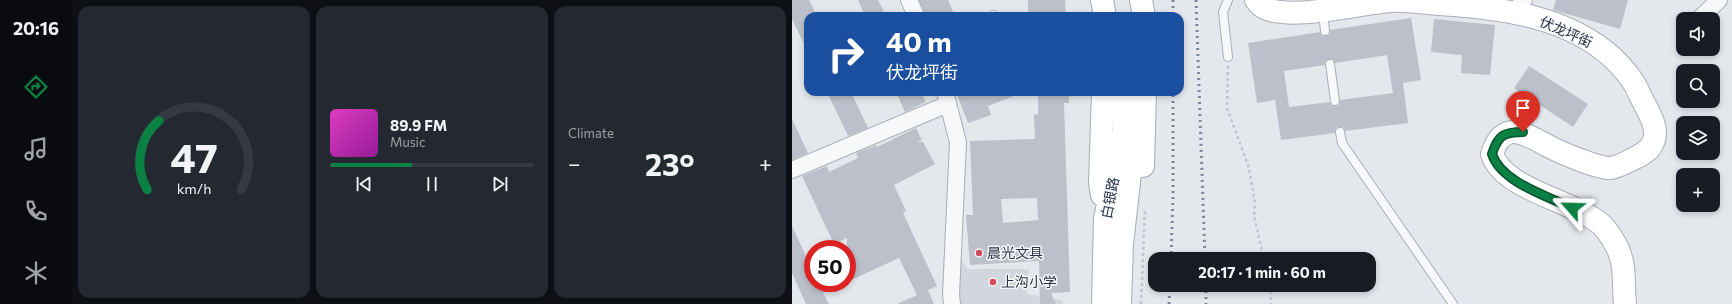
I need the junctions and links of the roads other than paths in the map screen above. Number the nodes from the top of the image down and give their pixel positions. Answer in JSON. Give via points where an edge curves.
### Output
{"nodes":[{"id":1,"x":909,"y":0,"type":"edge"},
{"id":2,"x":1102,"y":0,"type":"edge"},
{"id":3,"x":1117,"y":0,"type":"edge"},
{"id":4,"x":1128,"y":0,"type":"edge"},
{"id":5,"x":1141,"y":0,"type":"edge"},
{"id":6,"x":1228,"y":0,"type":"edge"},
{"id":7,"x":1256,"y":0,"type":"edge"},
{"id":8,"x":1392,"y":0,"type":"edge"},
{"id":9,"x":1719,"y":0,"type":"edge"},
{"id":10,"x":1519,"y":6,"type":"edge"},
{"id":11,"x":914,"y":12,"type":"edge"},
{"id":12,"x":1104,"y":12,"type":"edge"},
{"id":13,"x":1118,"y":12,"type":"edge"},
{"id":14,"x":1130,"y":12,"type":"edge"},
{"id":15,"x":1143,"y":12,"type":"edge"},
{"id":16,"x":1706,"y":12,"type":"edge"},
{"id":17,"x":1228,"y":57,"type":"road end"},
{"id":18,"x":1330,"y":64,"type":"dead end"},
{"id":19,"x":1103,"y":96,"type":"edge"},
{"id":20,"x":1124,"y":96,"type":"edge"},
{"id":21,"x":1134,"y":96,"type":"edge"},
{"id":22,"x":1145,"y":96,"type":"edge"},
{"id":23,"x":946,"y":98,"type":"edge"},
{"id":24,"x":1335,"y":101,"type":"dead end"},
{"id":25,"x":1129,"y":132,"type":"junction"},
{"id":26,"x":1340,"y":132,"type":"dead end"},
{"id":27,"x":792,"y":170,"type":"edge"},
{"id":28,"x":1105,"y":218,"type":"junction"},
{"id":29,"x":1121,"y":274,"type":"junction"},
{"id":30,"x":952,"y":304,"type":"edge"},
{"id":31,"x":1102,"y":304,"type":"edge"},
{"id":32,"x":1120,"y":304,"type":"edge"},
{"id":33,"x":1453,"y":304,"type":"edge"},
{"id":34,"x":1625,"y":304,"type":"edge"}],
"edges":[{"from":1,"to":11,"type":"street"},
{"from":2,"to":12,"type":"main road"},
{"from":3,"to":13,"type":"main road"},
{"from":4,"to":14,"type":"main road"},
{"from":5,"to":15,"type":"main road"},
{"from":6,"to":17,"type":"lane","via":[[1223,12]]},
{"from":7,"to":8,"type":"main road","name":"伏龙坪街","via":[[1262,7],[1280,13],[1324,21]]},
{"from":8,"to":10,"type":"main road","name":"伏龙坪街"},
{"from":9,"to":16,"type":"street"},
{"from":10,"to":34,"type":"main road","name":"伏龙坪街","via":[[1588,38],[1603,49],[1631,77],[1655,127],[1654,140],[1648,150],[1612,168],[1598,167],[1554,149],[1523,132],[1507,132],[1500,137],[1492,154],[1494,161],[1509,177],[1585,214],[1602,226],[1613,239],[1624,267]]},
{"from":18,"to":24,"type":"lane"},
{"from":19,"to":28,"type":"main road","via":[[1100,183]]},
{"from":20,"to":25,"type":"main road","name":"白银路"},
{"from":21,"to":25,"type":"main road","name":"白银路"},
{"from":22,"to":29,"type":"main road","via":[[1141,195]]},
{"from":23,"to":27,"type":"street"},
{"from":23,"to":30,"type":"street","via":[[958,142],[950,295]]},
{"from":25,"to":28,"type":"main road","name":"白银路"},
{"from":25,"to":29,"type":"main road","name":"白银路"},
{"from":26,"to":33,"type":"lane","via":[[1342,143]]},
{"from":28,"to":31,"type":"main road","name":"白银路"},
{"from":29,"to":32,"type":"main road","name":"白银路"}]}
